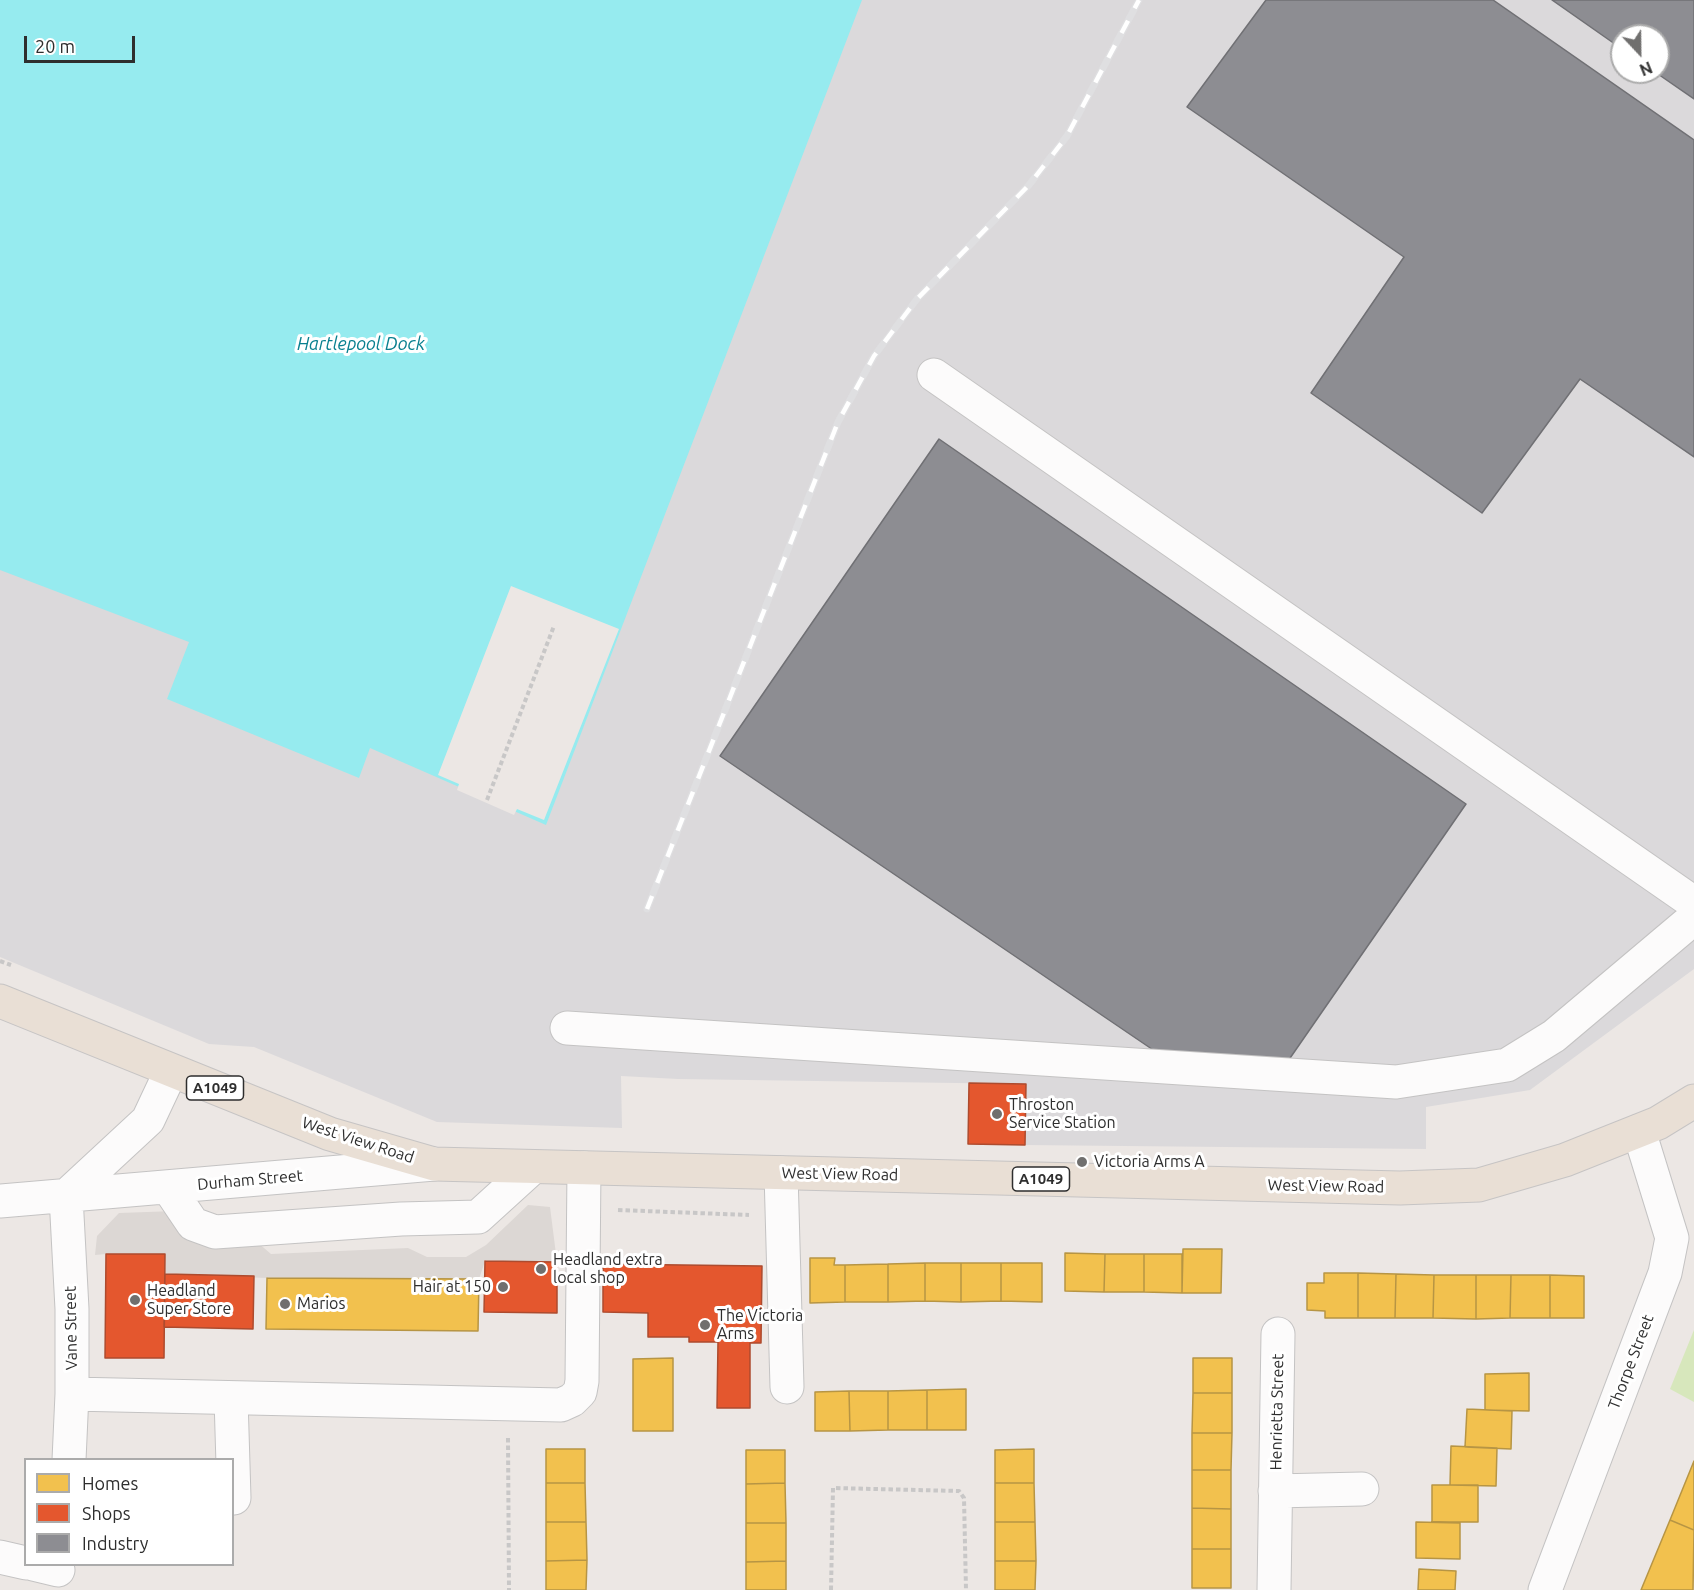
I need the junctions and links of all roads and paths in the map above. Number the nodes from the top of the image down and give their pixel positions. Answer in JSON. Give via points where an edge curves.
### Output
{"nodes":[{"id":1,"x":934,"y":375,"type":"dead end"},
{"id":2,"x":554,"y":626,"type":"dead end"},
{"id":3,"x":487,"y":800,"type":"dead end"},
{"id":4,"x":1694,"y":903,"type":"edge"},
{"id":5,"x":1694,"y":918,"type":"edge"},
{"id":6,"x":0,"y":961,"type":"edge"},
{"id":7,"x":11,"y":965,"type":"dead end"},
{"id":8,"x":0,"y":1001,"type":"edge"},
{"id":9,"x":567,"y":1028,"type":"dead end"},
{"id":10,"x":171,"y":1071,"type":"junction"},
{"id":11,"x":1694,"y":1101,"type":"edge"},
{"id":12,"x":1639,"y":1131,"type":"junction"},
{"id":13,"x":434,"y":1164,"type":"junction"},
{"id":14,"x":533,"y":1167,"type":"junction"},
{"id":15,"x":584,"y":1168,"type":"junction"},
{"id":16,"x":780,"y":1173,"type":"junction"},
{"id":17,"x":168,"y":1187,"type":"junction"},
{"id":18,"x":66,"y":1196,"type":"junction"},
{"id":19,"x":0,"y":1201,"type":"edge"},
{"id":20,"x":1683,"y":1241,"type":"edge"},
{"id":21,"x":1278,"y":1334,"type":"dead end"},
{"id":22,"x":787,"y":1387,"type":"dead end"},
{"id":23,"x":72,"y":1394,"type":"junction"},
{"id":24,"x":231,"y":1398,"type":"junction"},
{"id":25,"x":508,"y":1441,"type":"dead end"},
{"id":26,"x":69,"y":1458,"type":"edge"},
{"id":27,"x":233,"y":1458,"type":"edge"},
{"id":28,"x":1362,"y":1489,"type":"dead end"},
{"id":29,"x":1275,"y":1491,"type":"junction"},
{"id":30,"x":0,"y":1557,"type":"edge"},
{"id":31,"x":24,"y":1563,"type":"edge"},
{"id":32,"x":509,"y":1590,"type":"edge"},
{"id":33,"x":831,"y":1590,"type":"edge"},
{"id":34,"x":966,"y":1590,"type":"edge"},
{"id":35,"x":1274,"y":1590,"type":"edge"},
{"id":36,"x":1545,"y":1590,"type":"edge"}],
"edges":[{"from":1,"to":4,"type":"street"},
{"from":2,"to":3,"type":"path"},
{"from":5,"to":9,"type":"street","via":[[1554,1036],[1507,1065],[1396,1082]]},
{"from":6,"to":7,"type":"path"},
{"from":8,"to":10,"type":"main road","name":"West View Road","number":"A1049"},
{"from":10,"to":13,"type":"main road","name":"West View Road","number":"A1049","via":[[330,1134]]},
{"from":10,"to":18,"type":"street","via":[[148,1120]]},
{"from":11,"to":12,"type":"main road","name":"West View Road","number":"A1049"},
{"from":12,"to":16,"type":"main road","name":"West View Road","number":"A1049","via":[[1565,1160],[1479,1185],[1389,1187]]},
{"from":12,"to":20,"type":"street","name":"Thorpe Street"},
{"from":13,"to":14,"type":"main road","name":"West View Road","number":"A1049"},
{"from":13,"to":17,"type":"street","name":"Durham Street"},
{"from":14,"to":15,"type":"main road","name":"West View Road","number":"A1049"},
{"from":14,"to":17,"type":"street","via":[[478,1217],[215,1232],[193,1224]]},
{"from":15,"to":16,"type":"main road","name":"West View Road","number":"A1049"},
{"from":15,"to":24,"type":"street","via":[[582,1381],[580,1392],[572,1400],[561,1405]]},
{"from":16,"to":22,"type":"street"},
{"from":17,"to":18,"type":"street","name":"Durham Street"},
{"from":18,"to":19,"type":"street","name":"Durham Street"},
{"from":18,"to":23,"type":"street","name":"Vane Street"},
{"from":20,"to":36,"type":"street","name":"Thorpe Street","via":[[1665,1273]]},
{"from":21,"to":29,"type":"street","name":"Henrietta Street"},
{"from":23,"to":24,"type":"street"},
{"from":23,"to":26,"type":"street","name":"Vane Street"},
{"from":24,"to":27,"type":"street"},
{"from":25,"to":32,"type":"path"},
{"from":28,"to":29,"type":"street","name":"Henrietta Street"},
{"from":29,"to":35,"type":"street","name":"Henrietta Street"},
{"from":30,"to":31,"type":"street"},
{"from":33,"to":34,"type":"path","via":[[833,1488],[959,1491],[964,1498]]}]}
